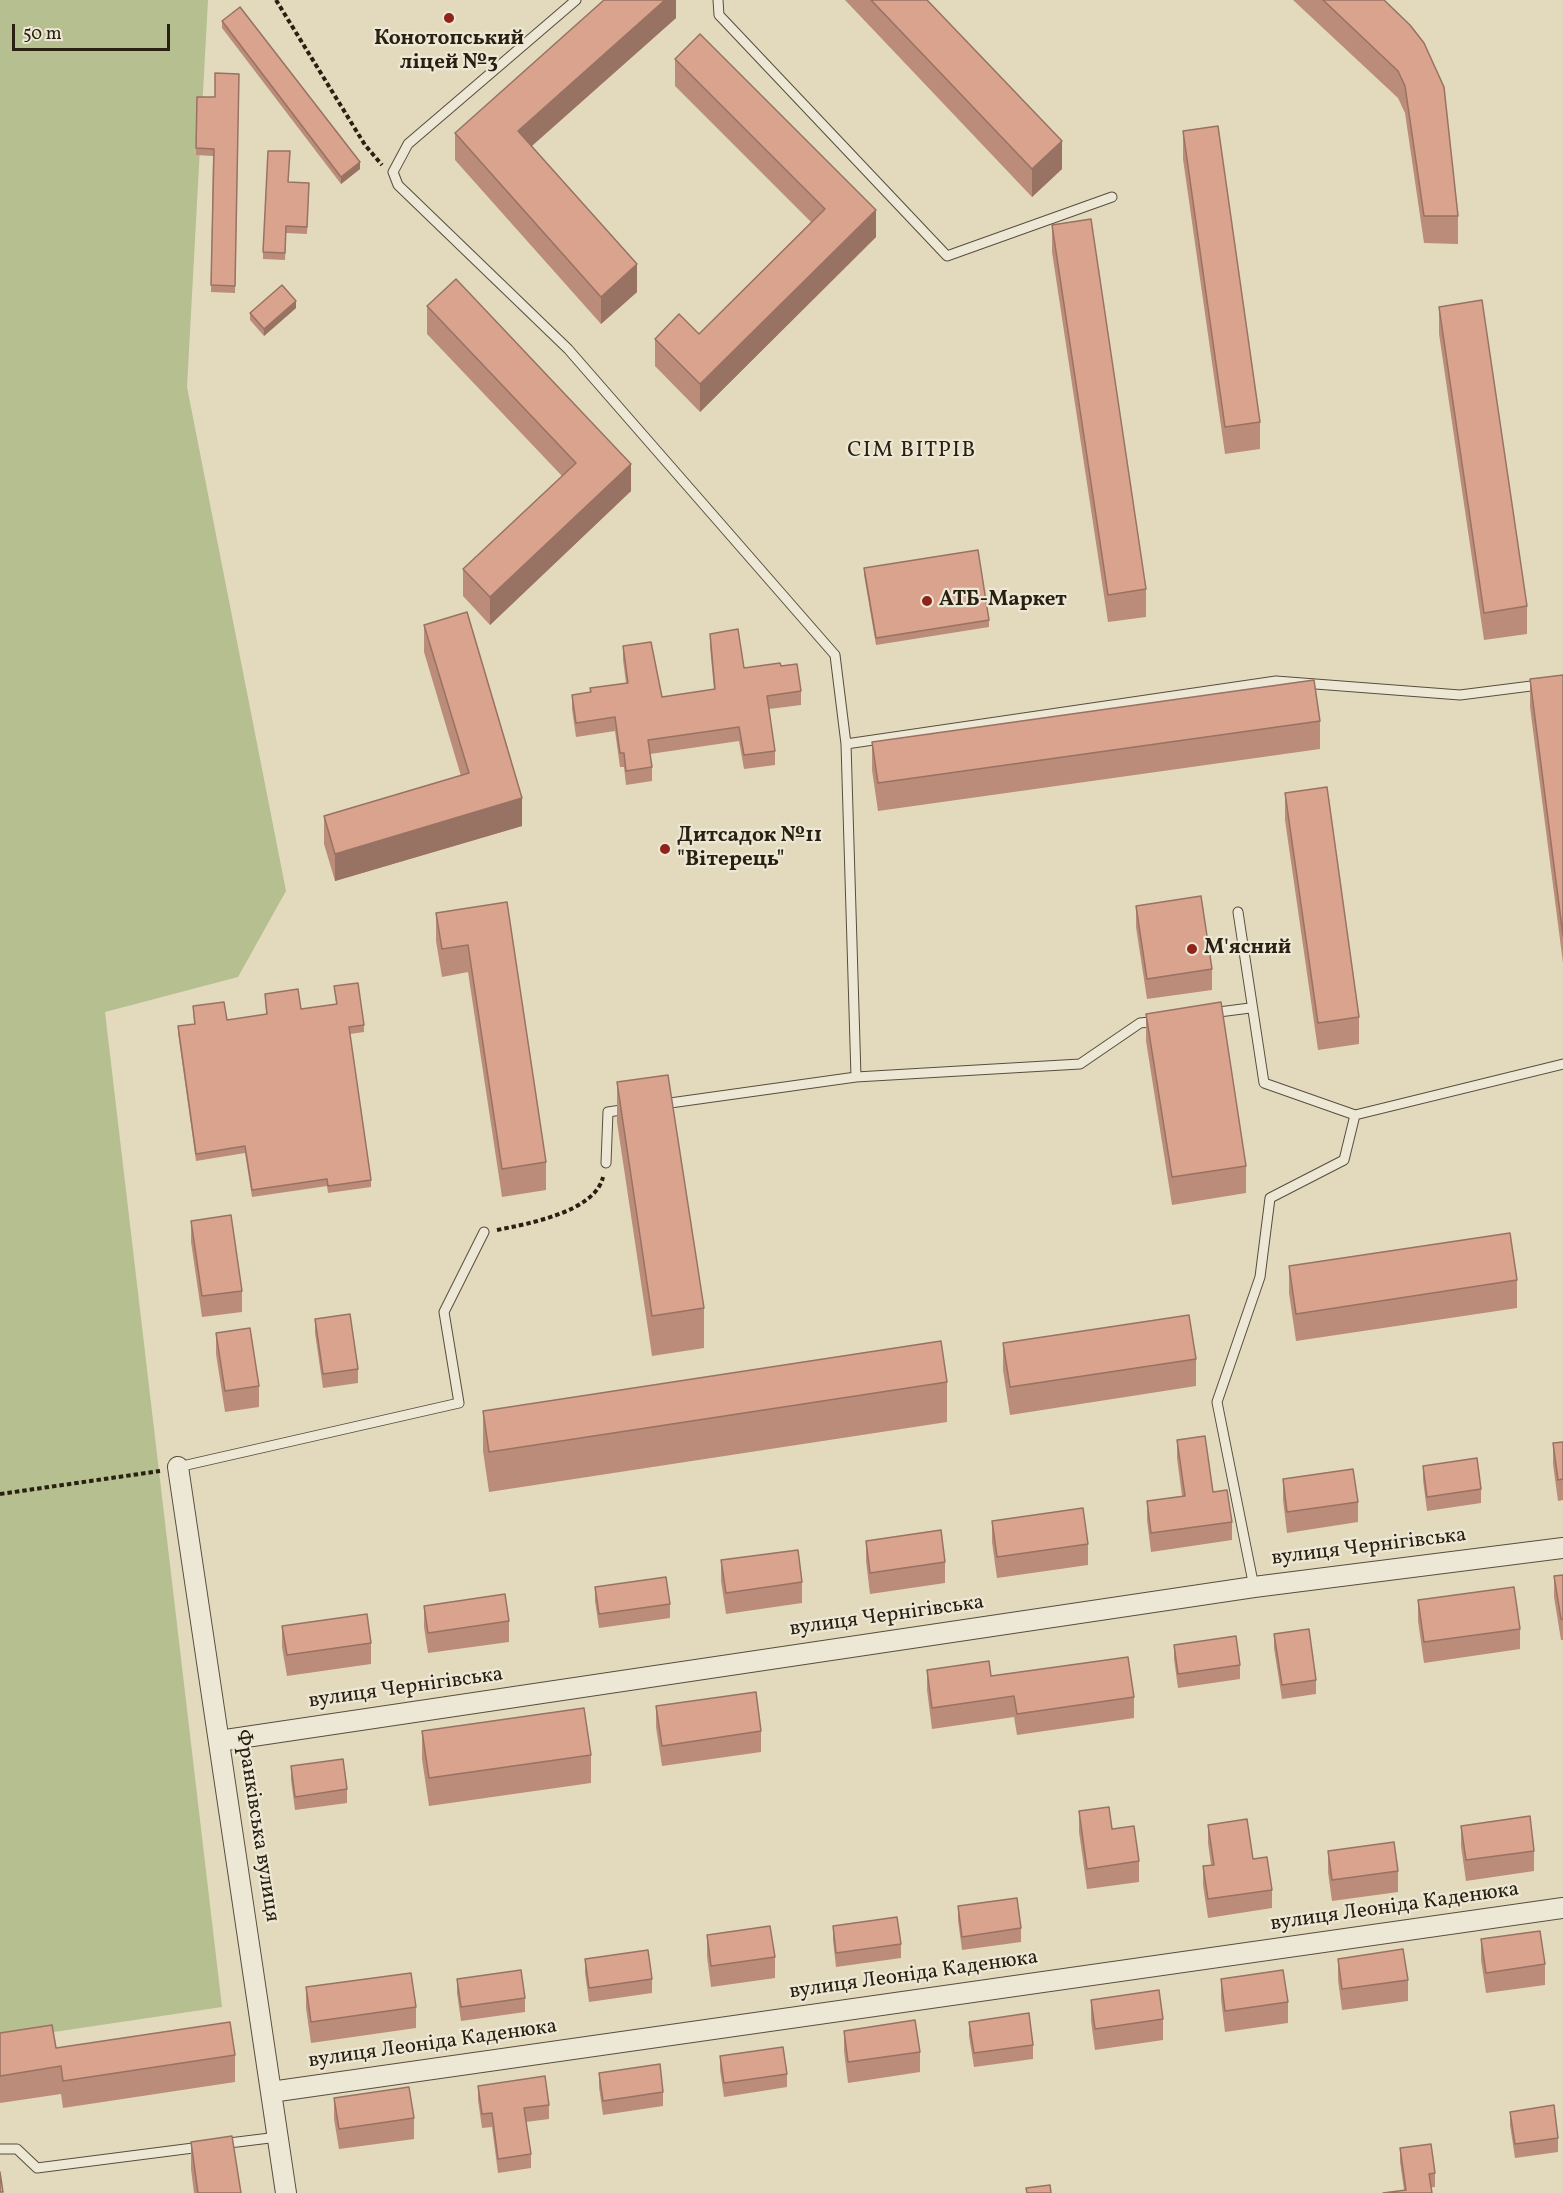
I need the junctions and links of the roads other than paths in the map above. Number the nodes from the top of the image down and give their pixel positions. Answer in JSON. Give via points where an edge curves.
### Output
{"nodes":[{"id":1,"x":576,"y":0,"type":"edge"},
{"id":2,"x":718,"y":0,"type":"edge"},
{"id":3,"x":1112,"y":197,"type":"dead end"},
{"id":4,"x":1563,"y":682,"type":"edge"},
{"id":5,"x":846,"y":744,"type":"junction"},
{"id":6,"x":1238,"y":912,"type":"dead end"},
{"id":7,"x":1250,"y":1008,"type":"junction"},
{"id":8,"x":1195,"y":1016,"type":"edge"},
{"id":9,"x":1173,"y":1019,"type":"edge"},
{"id":10,"x":1563,"y":1064,"type":"edge"},
{"id":11,"x":856,"y":1077,"type":"junction"},
{"id":12,"x":656,"y":1105,"type":"edge"},
{"id":13,"x":644,"y":1107,"type":"edge"},
{"id":14,"x":1354,"y":1115,"type":"junction"},
{"id":15,"x":606,"y":1163,"type":"road end"},
{"id":16,"x":484,"y":1232,"type":"road end"},
{"id":17,"x":178,"y":1467,"type":"joint"},
{"id":18,"x":1563,"y":1548,"type":"edge"},
{"id":19,"x":1254,"y":1587,"type":"junction"},
{"id":20,"x":219,"y":1741,"type":"junction"},
{"id":21,"x":1563,"y":1908,"type":"edge"},
{"id":22,"x":271,"y":2092,"type":"junction"},
{"id":23,"x":278,"y":2137,"type":"junction"},
{"id":24,"x":0,"y":2149,"type":"edge"},
{"id":25,"x":286,"y":2193,"type":"edge"}],
"edges":[{"from":1,"to":5,"type":"lane","via":[[408,144],[393,172],[398,185],[568,349],[835,655]]},
{"from":2,"to":3,"type":"lane","via":[[719,15],[947,256]]},
{"from":4,"to":5,"type":"lane","via":[[1460,695],[1276,681]]},
{"from":5,"to":11,"type":"lane"},
{"from":6,"to":7,"type":"lane"},
{"from":7,"to":8,"type":"lane"},
{"from":7,"to":14,"type":"lane","via":[[1263,1083]]},
{"from":9,"to":11,"type":"lane","via":[[1140,1023],[1080,1064]]},
{"from":10,"to":14,"type":"lane"},
{"from":11,"to":12,"type":"lane"},
{"from":13,"to":15,"type":"lane","via":[[608,1112]]},
{"from":14,"to":19,"type":"lane","via":[[1344,1160],[1270,1198],[1260,1276],[1217,1402]]},
{"from":16,"to":17,"type":"lane","via":[[444,1312],[459,1403]]},
{"from":17,"to":20,"type":"street","name":"Франківська вулиця"},
{"from":18,"to":19,"type":"street","name":"вулиця Чернігівська"},
{"from":19,"to":20,"type":"street","name":"вулиця Чернігівська"},
{"from":20,"to":22,"type":"street","name":"Франківська вулиця"},
{"from":21,"to":22,"type":"street","name":"вулиця Леоніда Каденюка"},
{"from":22,"to":23,"type":"street","name":"Франківська вулиця"},
{"from":23,"to":24,"type":"lane","via":[[37,2168],[17,2149]]},
{"from":23,"to":25,"type":"street","name":"Франківська вулиця"}]}
